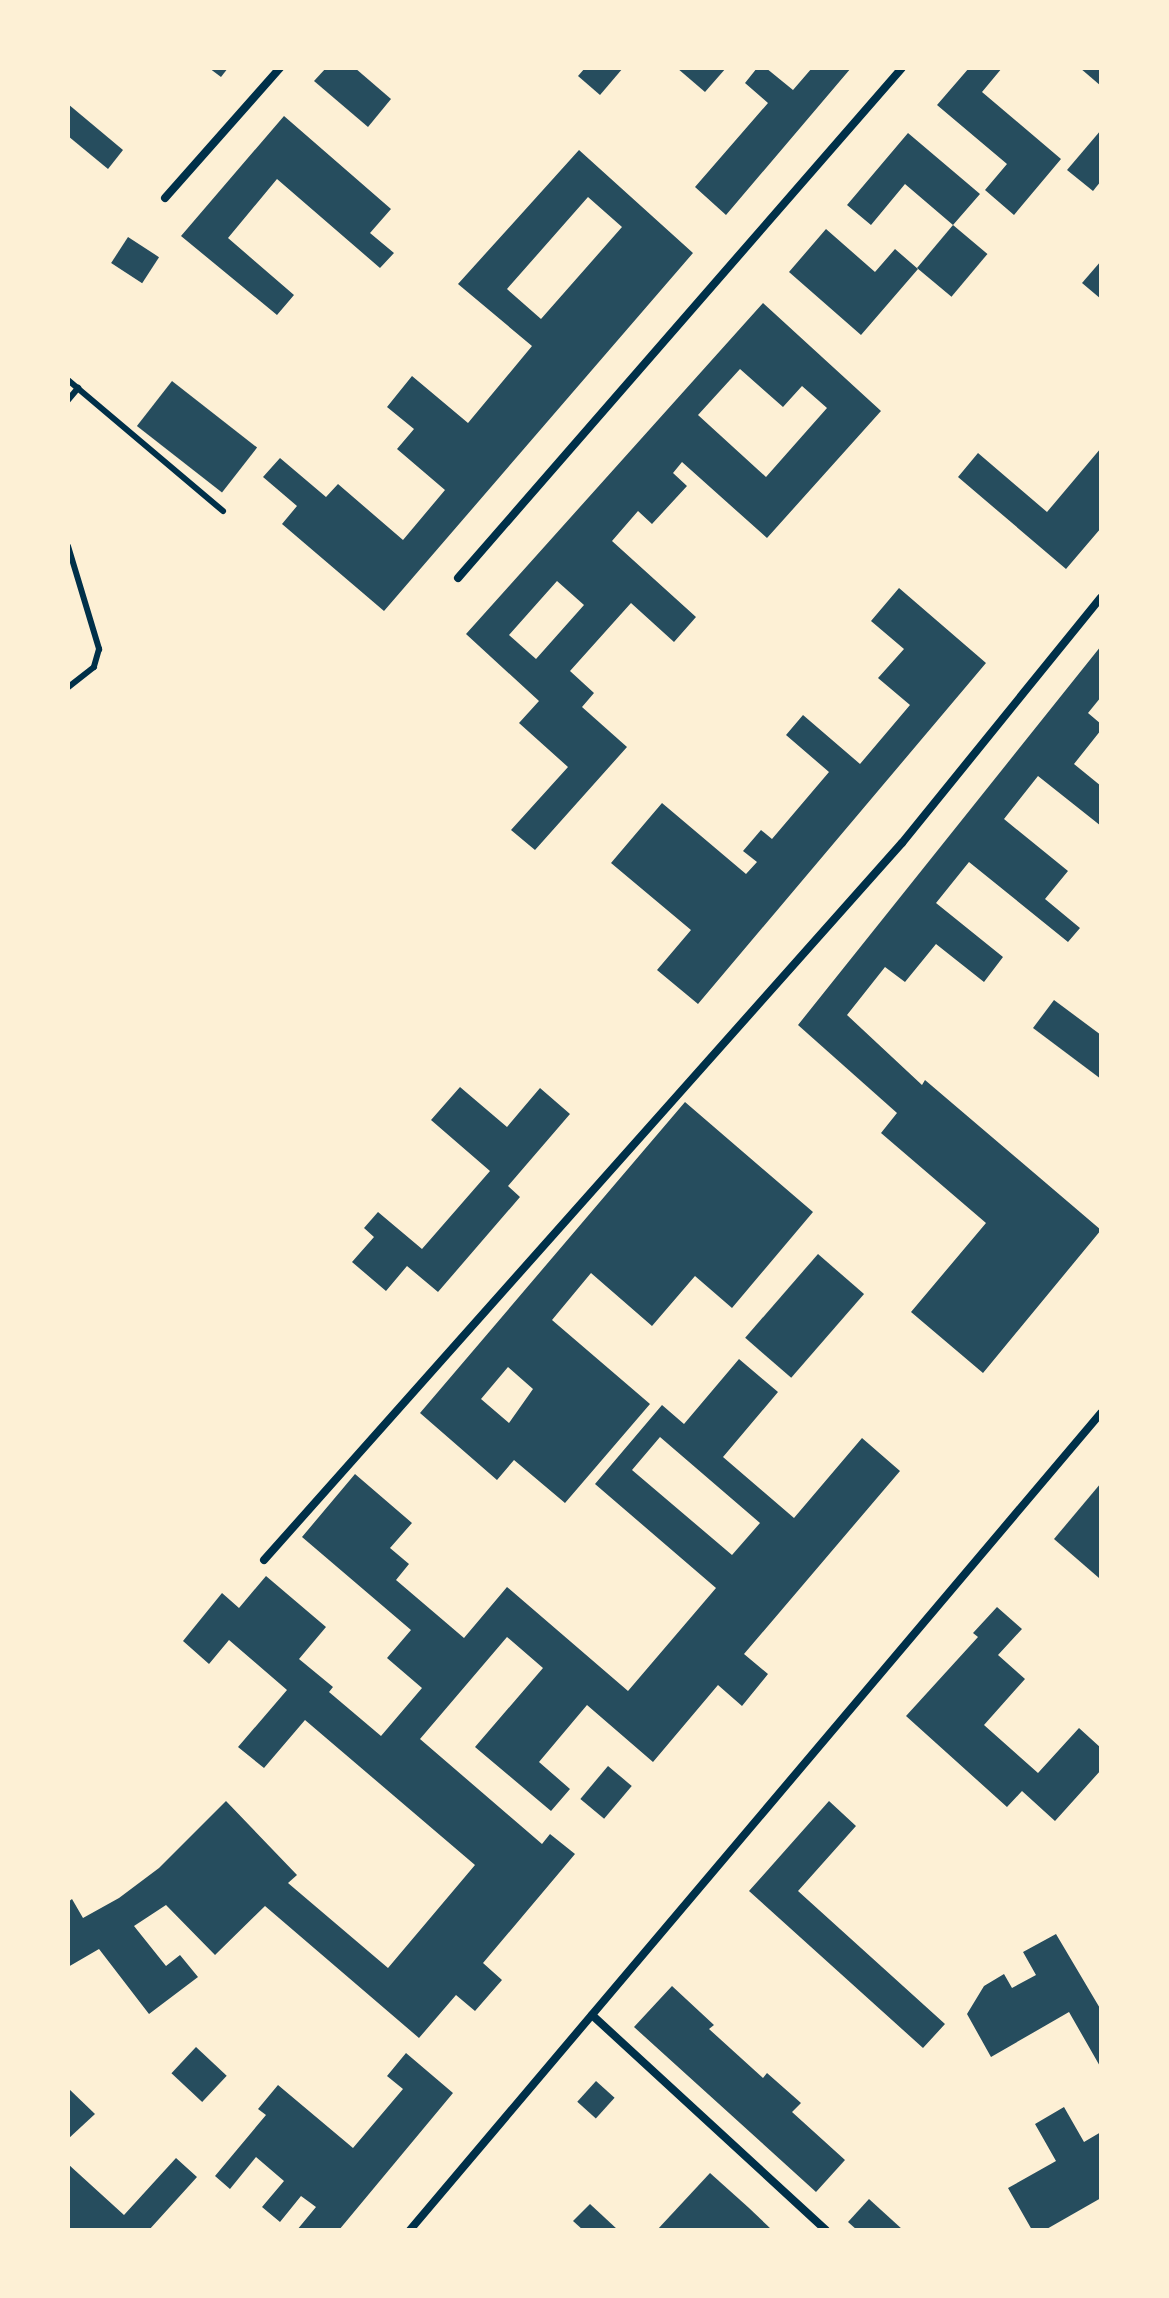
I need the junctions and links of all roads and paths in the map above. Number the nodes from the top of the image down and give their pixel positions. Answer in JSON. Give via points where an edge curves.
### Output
{"nodes":[{"id":1,"x":280,"y":68,"type":"edge"},
{"id":2,"x":902,"y":68,"type":"edge"},
{"id":3,"x":165,"y":198,"type":"dead end"},
{"id":4,"x":68,"y":380,"type":"edge"},
{"id":5,"x":78,"y":388,"type":"junction"},
{"id":6,"x":68,"y":400,"type":"edge"},
{"id":7,"x":223,"y":511,"type":"dead end"},
{"id":8,"x":68,"y":549,"type":"edge"},
{"id":9,"x":458,"y":578,"type":"dead end"},
{"id":10,"x":1101,"y":597,"type":"edge"},
{"id":11,"x":68,"y":687,"type":"edge"},
{"id":12,"x":1101,"y":1413,"type":"edge"},
{"id":13,"x":264,"y":1560,"type":"dead end"},
{"id":14,"x":592,"y":2015,"type":"junction"},
{"id":15,"x":410,"y":2230,"type":"edge"},
{"id":16,"x":826,"y":2230,"type":"edge"}],
"edges":[{"from":1,"to":3,"type":"street"},
{"from":2,"to":9,"type":"street"},
{"from":4,"to":5,"type":"lane"},
{"from":5,"to":6,"type":"lane"},
{"from":5,"to":7,"type":"lane"},
{"from":8,"to":11,"type":"lane","via":[[99,649],[94,667]]},
{"from":10,"to":13,"type":"street","via":[[902,843]]},
{"from":12,"to":14,"type":"street"},
{"from":14,"to":15,"type":"street"},
{"from":14,"to":16,"type":"street"}]}
